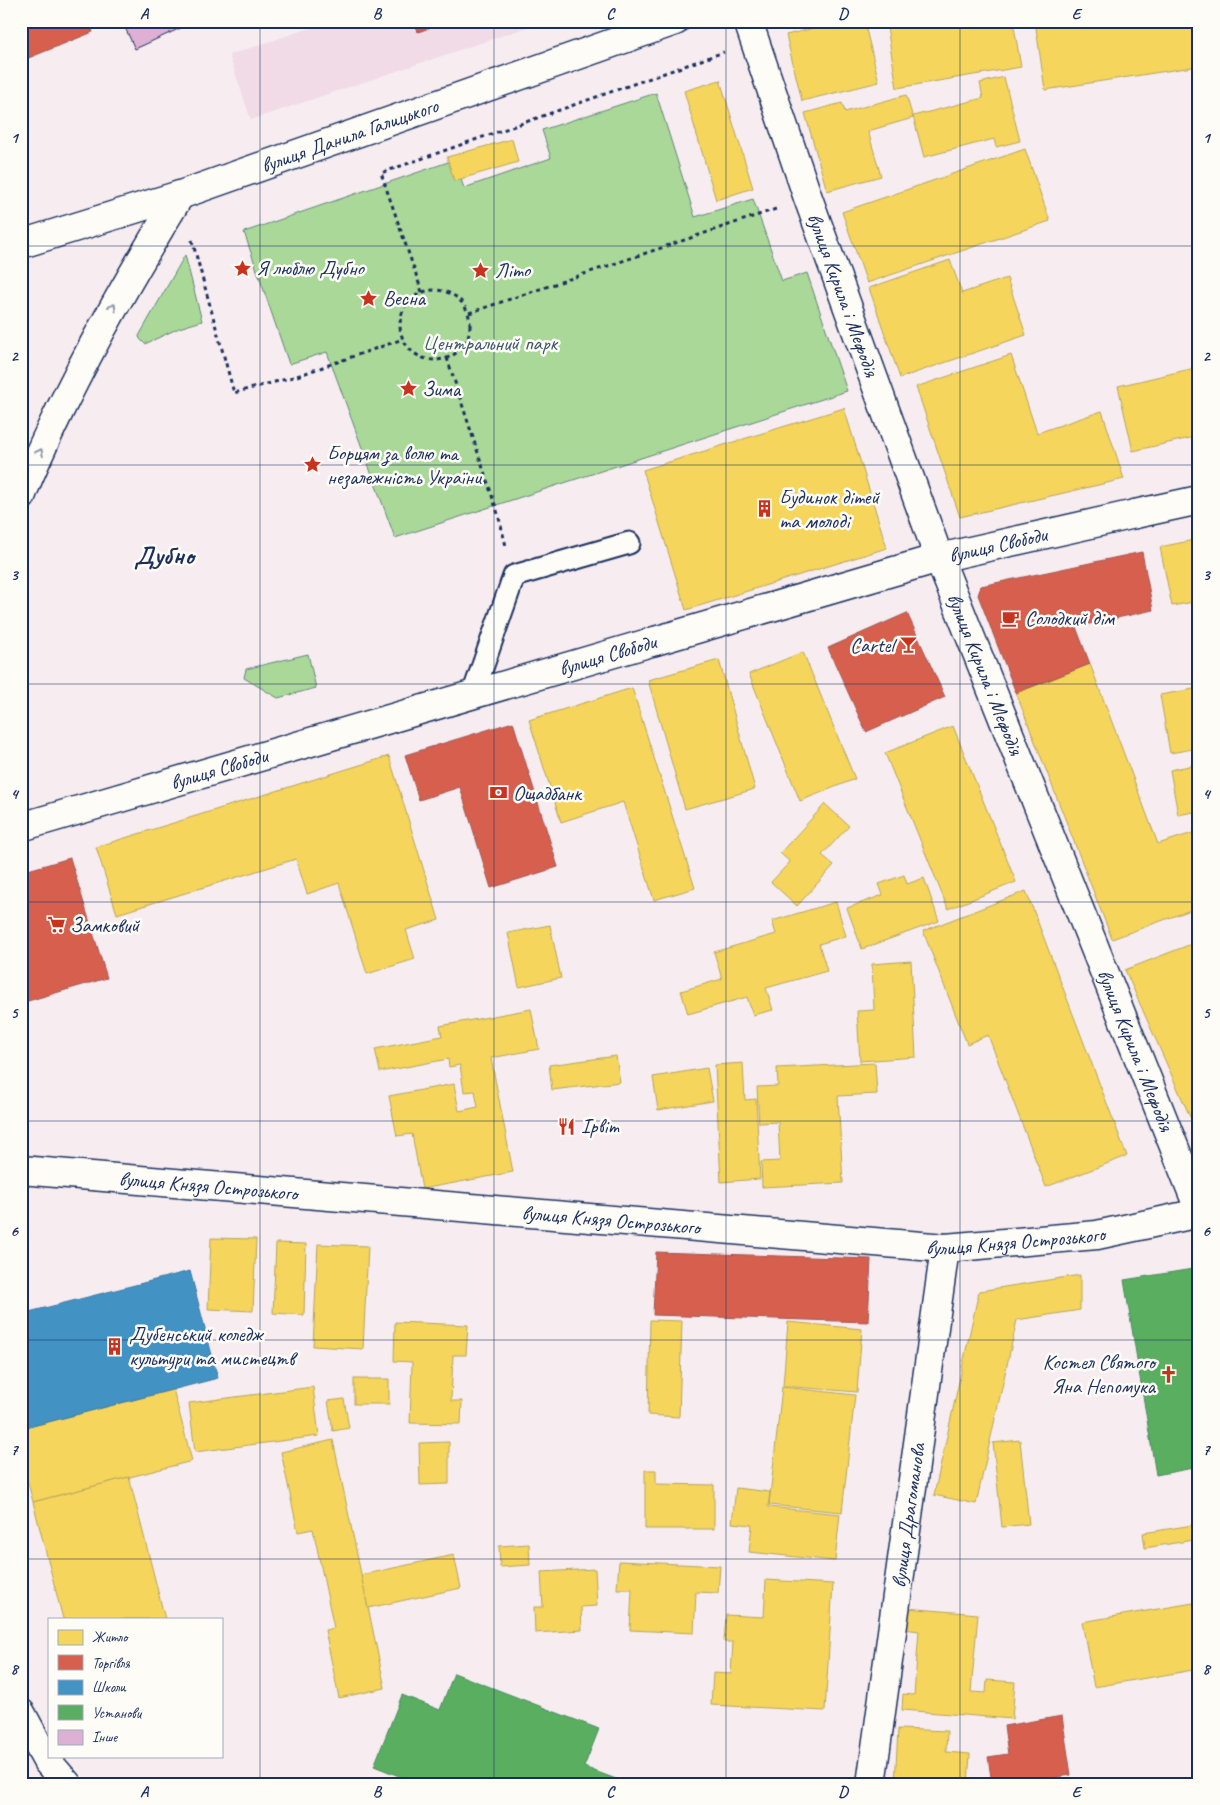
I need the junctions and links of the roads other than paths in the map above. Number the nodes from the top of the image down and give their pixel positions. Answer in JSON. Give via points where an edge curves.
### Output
{"nodes":[{"id":1,"x":675,"y":21,"type":"edge"},
{"id":2,"x":751,"y":31,"type":"edge"},
{"id":3,"x":180,"y":195,"type":"junction"},
{"id":4,"x":21,"y":244,"type":"edge"},
{"id":5,"x":21,"y":497,"type":"edge"},
{"id":6,"x":1199,"y":500,"type":"edge"},
{"id":7,"x":629,"y":543,"type":"dead end"},
{"id":8,"x":940,"y":558,"type":"junction"},
{"id":9,"x":473,"y":694,"type":"junction"},
{"id":10,"x":21,"y":827,"type":"edge"},
{"id":11,"x":21,"y":1170,"type":"edge"},
{"id":12,"x":1199,"y":1208,"type":"edge"},
{"id":13,"x":1199,"y":1213,"type":"edge"},
{"id":14,"x":945,"y":1248,"type":"junction"},
{"id":15,"x":21,"y":1713,"type":"edge"},
{"id":16,"x":67,"y":1784,"type":"edge"},
{"id":17,"x":871,"y":1784,"type":"edge"}],
"edges":[{"from":1,"to":3,"type":"street","name":"вулиця Данила Галицького"},
{"from":2,"to":8,"type":"street","name":"вулиця Кирила і Мефодія","via":[[808,198]]},
{"from":3,"to":4,"type":"street","name":"вулиця Данила Галицького"},
{"from":5,"to":3,"type":"street","one_way":true,"via":[[82,365],[128,280]]},
{"from":6,"to":8,"type":"street","name":"вулиця Свободи"},
{"from":7,"to":9,"type":"lane","via":[[514,576]]},
{"from":8,"to":9,"type":"street","name":"вулиця Свободи"},
{"from":8,"to":12,"type":"street","name":"вулиця Кирила і Мефодія"},
{"from":9,"to":10,"type":"street","name":"вулиця Свободи"},
{"from":11,"to":14,"type":"street","name":"вулиця Князя Острозького"},
{"from":13,"to":14,"type":"street","name":"вулиця Князя Острозького","via":[[1097,1235]]},
{"from":14,"to":17,"type":"street","name":"вулиця Драгоманова"},
{"from":15,"to":16,"type":"street","via":[[47,1760]]}]}
